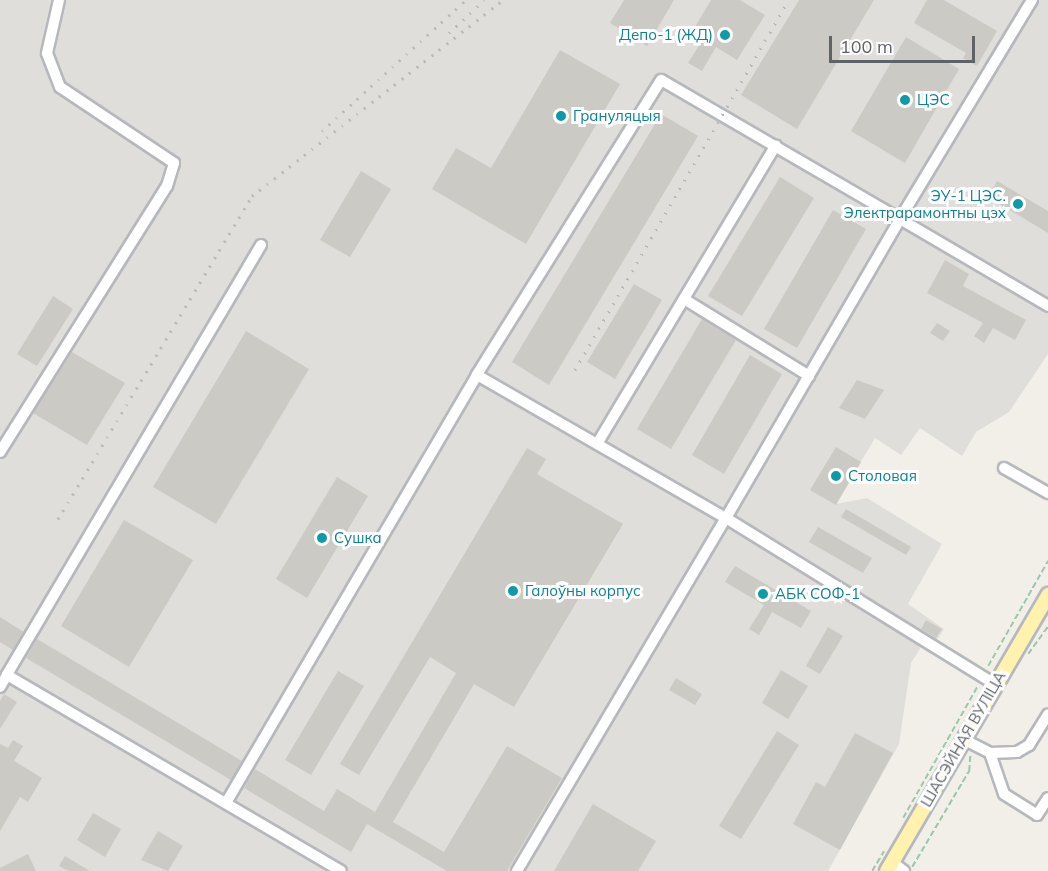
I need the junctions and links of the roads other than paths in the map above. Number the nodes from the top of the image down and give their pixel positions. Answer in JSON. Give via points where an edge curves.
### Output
{"nodes":[{"id":1,"x":59,"y":0,"type":"edge"},
{"id":2,"x":1032,"y":0,"type":"edge"},
{"id":3,"x":776,"y":145,"type":"junction"},
{"id":4,"x":900,"y":219,"type":"junction"},
{"id":5,"x":261,"y":246,"type":"dead end"},
{"id":6,"x":684,"y":299,"type":"junction"},
{"id":7,"x":1048,"y":306,"type":"edge"},
{"id":8,"x":477,"y":375,"type":"junction"},
{"id":9,"x":808,"y":376,"type":"junction"},
{"id":10,"x":597,"y":444,"type":"junction"},
{"id":11,"x":0,"y":452,"type":"edge"},
{"id":12,"x":1004,"y":468,"type":"dead end"},
{"id":13,"x":1048,"y":493,"type":"edge"},
{"id":14,"x":726,"y":518,"type":"junction"},
{"id":15,"x":1048,"y":595,"type":"edge"},
{"id":16,"x":7,"y":675,"type":"junction"},
{"id":17,"x":989,"y":680,"type":"junction"},
{"id":18,"x":0,"y":687,"type":"edge"},
{"id":19,"x":1048,"y":714,"type":"edge"},
{"id":20,"x":969,"y":743,"type":"junction"},
{"id":21,"x":990,"y":753,"type":"junction"},
{"id":22,"x":1048,"y":798,"type":"edge"},
{"id":23,"x":226,"y":803,"type":"junction"},
{"id":24,"x":889,"y":867,"type":"edge"},
{"id":25,"x":341,"y":871,"type":"edge"},
{"id":26,"x":517,"y":871,"type":"edge"},
{"id":27,"x":906,"y":871,"type":"edge"}],
"edges":[{"from":1,"to":11,"type":"lane","via":[[46,53],[60,87],[174,163],[167,186]]},
{"from":2,"to":4,"type":"lane"},
{"from":3,"to":4,"type":"lane"},
{"from":3,"to":6,"type":"lane"},
{"from":3,"to":8,"type":"lane","via":[[662,80]]},
{"from":4,"to":7,"type":"lane"},
{"from":4,"to":9,"type":"lane"},
{"from":5,"to":16,"type":"lane"},
{"from":6,"to":9,"type":"lane"},
{"from":6,"to":10,"type":"lane"},
{"from":8,"to":10,"type":"lane"},
{"from":8,"to":23,"type":"lane"},
{"from":9,"to":14,"type":"lane"},
{"from":10,"to":14,"type":"lane"},
{"from":12,"to":13,"type":"lane"},
{"from":14,"to":17,"type":"lane"},
{"from":14,"to":26,"type":"lane"},
{"from":15,"to":17,"type":"main road","name":"ШАСЭЙНАЯ ВУЛІЦА"},
{"from":16,"to":18,"type":"lane"},
{"from":16,"to":23,"type":"lane"},
{"from":17,"to":20,"type":"main road","name":"ШАСЭЙНАЯ ВУЛІЦА"},
{"from":19,"to":21,"type":"lane","via":[[1029,745]]},
{"from":20,"to":21,"type":"lane"},
{"from":20,"to":24,"type":"main road","name":"ШАСЭЙНАЯ ВУЛІЦА"},
{"from":21,"to":22,"type":"lane","via":[[1004,794],[1037,815]]},
{"from":23,"to":25,"type":"lane"},
{"from":24,"to":27,"type":"lane"}]}
